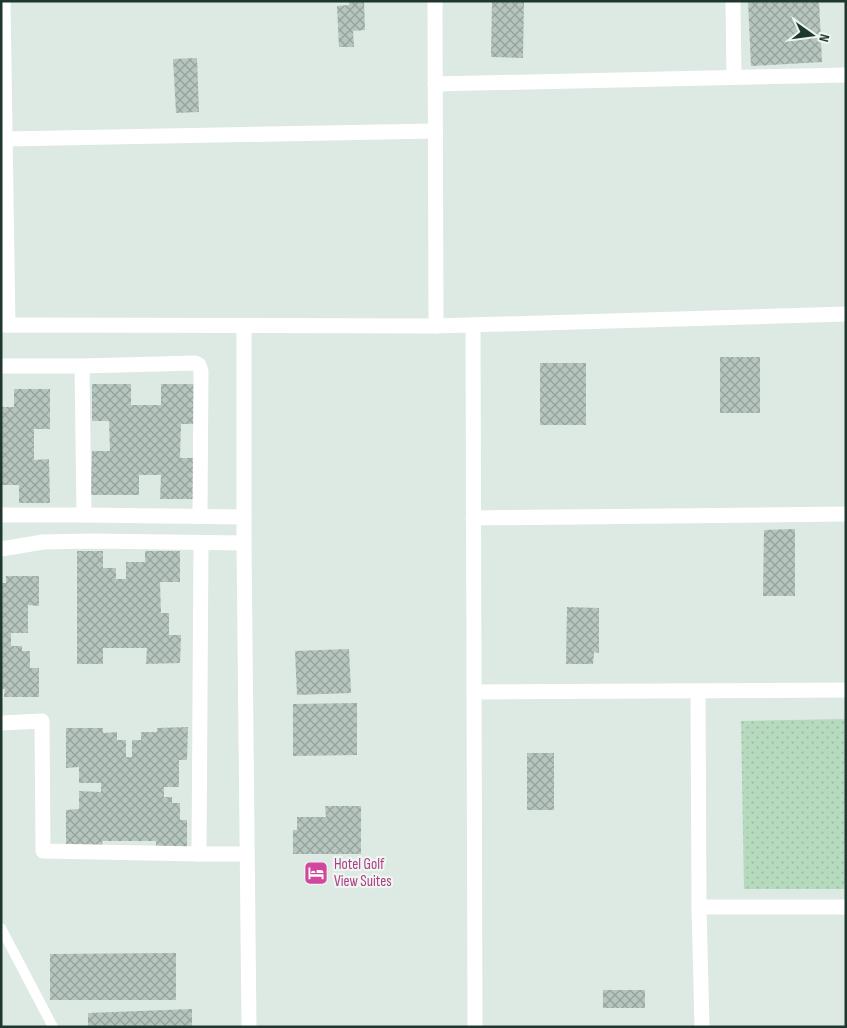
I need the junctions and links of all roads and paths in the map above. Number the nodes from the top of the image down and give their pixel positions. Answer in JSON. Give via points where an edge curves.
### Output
{"nodes":[{"id":1,"x":4,"y":1,"type":"edge"},
{"id":2,"x":435,"y":1,"type":"edge"},
{"id":3,"x":733,"y":1,"type":"edge"},
{"id":4,"x":846,"y":75,"type":"edge"},
{"id":5,"x":734,"y":77,"type":"junction"},
{"id":6,"x":435,"y":84,"type":"junction"},
{"id":7,"x":435,"y":131,"type":"junction"},
{"id":8,"x":6,"y":139,"type":"junction"},
{"id":9,"x":846,"y":314,"type":"edge"},
{"id":10,"x":473,"y":325,"type":"junction"},
{"id":11,"x":5,"y":326,"type":"edge"},
{"id":12,"x":244,"y":326,"type":"junction"},
{"id":13,"x":436,"y":326,"type":"junction"},
{"id":14,"x":1,"y":366,"type":"edge"},
{"id":15,"x":82,"y":366,"type":"junction"},
{"id":16,"x":846,"y":514,"type":"edge"},
{"id":17,"x":1,"y":515,"type":"edge"},
{"id":18,"x":84,"y":515,"type":"junction"},
{"id":19,"x":200,"y":516,"type":"junction"},
{"id":20,"x":244,"y":517,"type":"junction"},
{"id":21,"x":473,"y":518,"type":"junction"},
{"id":22,"x":201,"y":543,"type":"junction"},
{"id":23,"x":244,"y":543,"type":"junction"},
{"id":24,"x":1,"y":548,"type":"edge"},
{"id":25,"x":846,"y":690,"type":"edge"},
{"id":26,"x":698,"y":691,"type":"junction"},
{"id":27,"x":474,"y":692,"type":"junction"},
{"id":28,"x":1,"y":722,"type":"edge"},
{"id":29,"x":199,"y":854,"type":"junction"},
{"id":30,"x":247,"y":854,"type":"junction"},
{"id":31,"x":699,"y":907,"type":"junction"},
{"id":32,"x":846,"y":907,"type":"edge"},
{"id":33,"x":1,"y":928,"type":"edge"},
{"id":34,"x":53,"y":1027,"type":"edge"},
{"id":35,"x":249,"y":1027,"type":"edge"},
{"id":36,"x":475,"y":1027,"type":"edge"},
{"id":37,"x":702,"y":1027,"type":"edge"}],
"edges":[{"from":1,"to":8,"type":"street"},
{"from":2,"to":6,"type":"street"},
{"from":3,"to":5,"type":"street"},
{"from":4,"to":5,"type":"street"},
{"from":5,"to":6,"type":"street"},
{"from":6,"to":7,"type":"street"},
{"from":7,"to":8,"type":"street"},
{"from":7,"to":13,"type":"street"},
{"from":8,"to":11,"type":"street"},
{"from":9,"to":10,"type":"street"},
{"from":10,"to":13,"type":"street"},
{"from":10,"to":21,"type":"street"},
{"from":11,"to":12,"type":"street"},
{"from":12,"to":13,"type":"street"},
{"from":12,"to":20,"type":"street"},
{"from":14,"to":15,"type":"street"},
{"from":15,"to":18,"type":"street"},
{"from":15,"to":19,"type":"street","via":[[196,362],[199,365]]},
{"from":16,"to":21,"type":"street"},
{"from":17,"to":18,"type":"street"},
{"from":18,"to":19,"type":"street"},
{"from":19,"to":20,"type":"street"},
{"from":20,"to":23,"type":"street"},
{"from":21,"to":27,"type":"street"},
{"from":22,"to":23,"type":"street"},
{"from":22,"to":24,"type":"street","via":[[91,540]]},
{"from":22,"to":29,"type":"street"},
{"from":23,"to":30,"type":"street"},
{"from":25,"to":26,"type":"street"},
{"from":26,"to":27,"type":"street"},
{"from":26,"to":31,"type":"street"},
{"from":27,"to":36,"type":"street"},
{"from":28,"to":29,"type":"street","via":[[42,721],[43,851]]},
{"from":29,"to":30,"type":"street"},
{"from":30,"to":35,"type":"street"},
{"from":31,"to":32,"type":"street"},
{"from":31,"to":37,"type":"street"},
{"from":33,"to":34,"type":"lane"}]}
